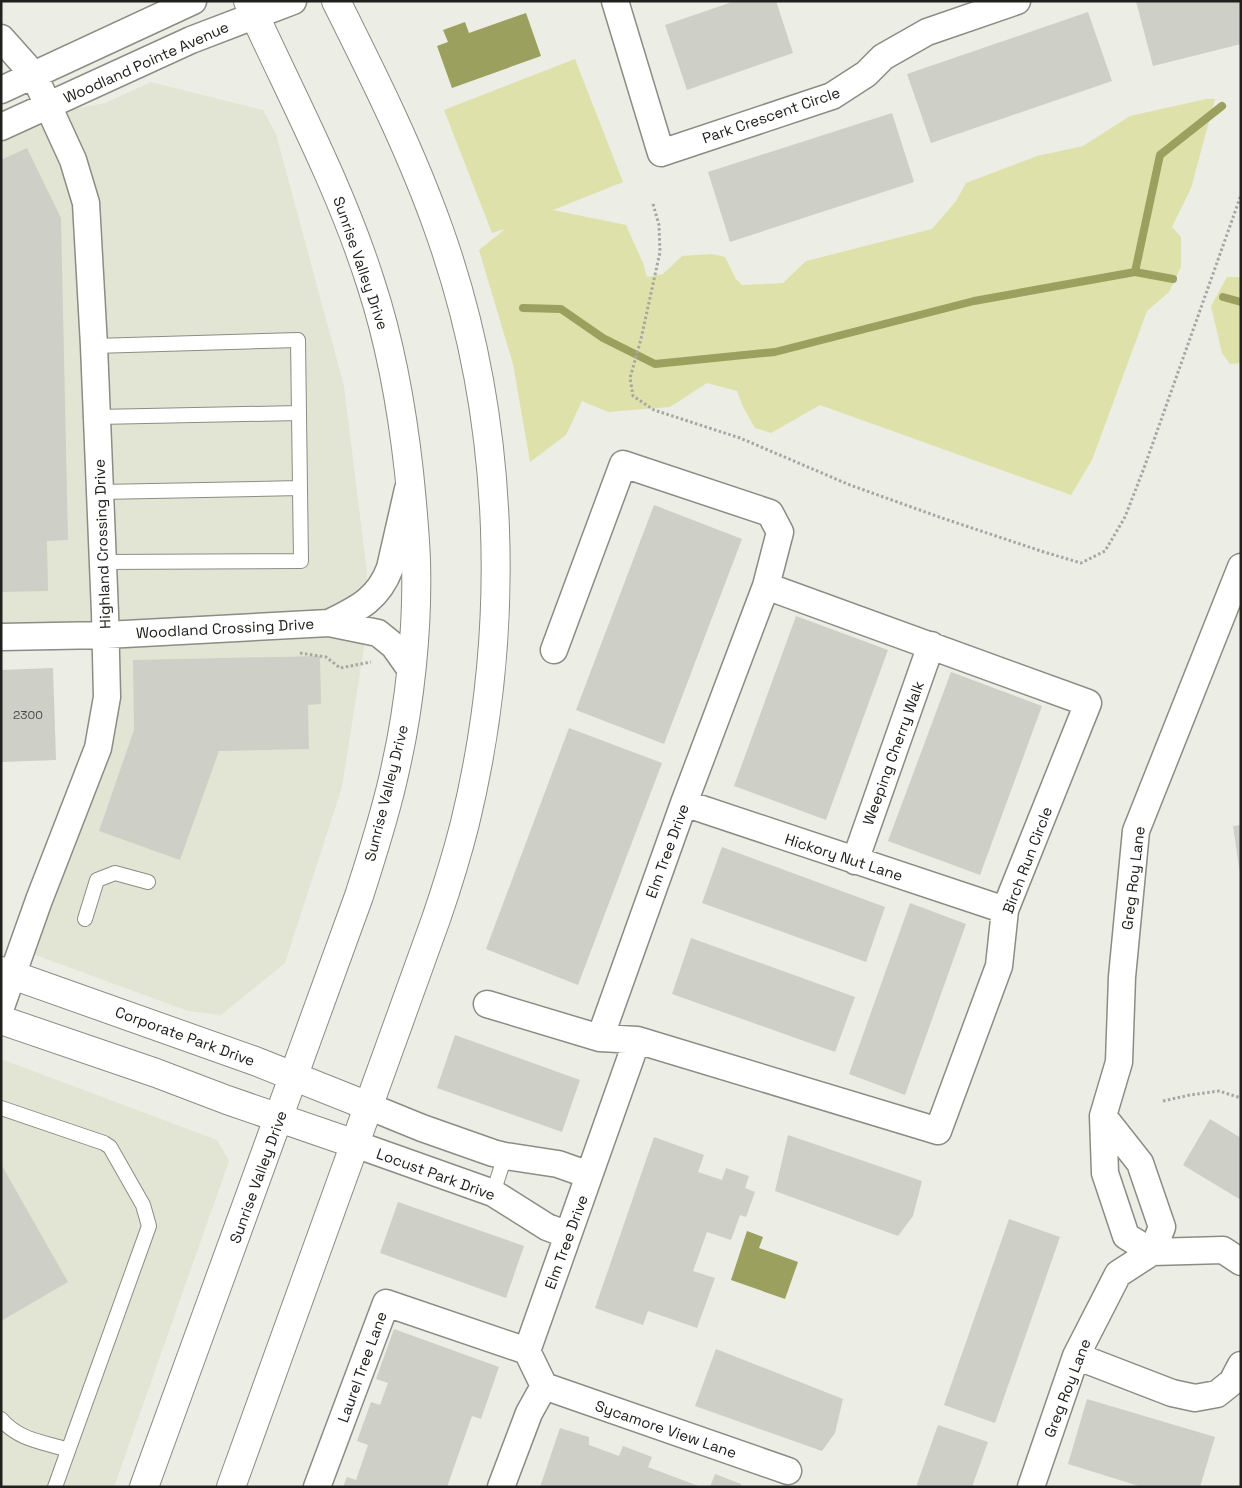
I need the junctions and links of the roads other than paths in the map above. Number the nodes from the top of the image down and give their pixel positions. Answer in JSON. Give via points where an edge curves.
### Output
{"nodes":[{"id":1,"x":193,"y":1,"type":"edge"},
{"id":2,"x":293,"y":1,"type":"edge"},
{"id":3,"x":336,"y":1,"type":"edge"},
{"id":4,"x":615,"y":1,"type":"edge"},
{"id":5,"x":1017,"y":1,"type":"edge"},
{"id":6,"x":252,"y":8,"type":"edge"},
{"id":7,"x":1,"y":38,"type":"edge"},
{"id":8,"x":34,"y":75,"type":"junction"},
{"id":9,"x":1,"y":90,"type":"edge"},
{"id":10,"x":48,"y":106,"type":"junction"},
{"id":11,"x":1,"y":127,"type":"edge"},
{"id":12,"x":94,"y":346,"type":"junction"},
{"id":13,"x":299,"y":414,"type":"junction"},
{"id":14,"x":97,"y":416,"type":"junction"},
{"id":15,"x":410,"y":481,"type":"junction"},
{"id":16,"x":300,"y":488,"type":"junction"},
{"id":17,"x":100,"y":492,"type":"junction"},
{"id":18,"x":103,"y":562,"type":"junction"},
{"id":19,"x":1241,"y":567,"type":"edge"},
{"id":20,"x":766,"y":586,"type":"junction"},
{"id":21,"x":329,"y":623,"type":"junction"},
{"id":22,"x":106,"y":635,"type":"junction"},
{"id":23,"x":1,"y":637,"type":"edge"},
{"id":24,"x":931,"y":645,"type":"junction"},
{"id":25,"x":554,"y":650,"type":"dead end"},
{"id":26,"x":411,"y":670,"type":"junction"},
{"id":27,"x":684,"y":804,"type":"junction"},
{"id":28,"x":855,"y":861,"type":"junction"},
{"id":29,"x":148,"y":882,"type":"dead end"},
{"id":30,"x":1005,"y":910,"type":"junction"},
{"id":31,"x":86,"y":919,"type":"dead end"},
{"id":32,"x":7,"y":973,"type":"edge"},
{"id":33,"x":487,"y":1004,"type":"dead end"},
{"id":34,"x":1,"y":1007,"type":"edge"},
{"id":35,"x":1,"y":1020,"type":"edge"},
{"id":36,"x":600,"y":1038,"type":"junction"},
{"id":37,"x":637,"y":1040,"type":"junction"},
{"id":38,"x":294,"y":1077,"type":"junction"},
{"id":39,"x":368,"y":1106,"type":"junction"},
{"id":40,"x":1,"y":1108,"type":"edge"},
{"id":41,"x":1103,"y":1116,"type":"junction"},
{"id":42,"x":279,"y":1118,"type":"junction"},
{"id":43,"x":355,"y":1144,"type":"junction"},
{"id":44,"x":505,"y":1156,"type":"junction"},
{"id":45,"x":590,"y":1175,"type":"junction"},
{"id":46,"x":493,"y":1193,"type":"junction"},
{"id":47,"x":568,"y":1235,"type":"junction"},
{"id":48,"x":1152,"y":1252,"type":"junction"},
{"id":49,"x":1241,"y":1262,"type":"edge"},
{"id":50,"x":527,"y":1351,"type":"junction"},
{"id":51,"x":1076,"y":1356,"type":"junction"},
{"id":52,"x":1241,"y":1365,"type":"edge"},
{"id":53,"x":544,"y":1386,"type":"junction"},
{"id":54,"x":1,"y":1419,"type":"edge"},
{"id":55,"x":68,"y":1450,"type":"junction"},
{"id":56,"x":788,"y":1471,"type":"dead end"},
{"id":57,"x":55,"y":1487,"type":"edge"},
{"id":58,"x":144,"y":1487,"type":"edge"},
{"id":59,"x":231,"y":1487,"type":"edge"},
{"id":60,"x":318,"y":1487,"type":"edge"},
{"id":61,"x":500,"y":1487,"type":"edge"},
{"id":62,"x":1031,"y":1487,"type":"edge"}],
"edges":[{"from":1,"to":8,"type":"street"},
{"from":2,"to":6,"type":"street","name":"Woodland Pointe Avenue"},
{"from":3,"to":39,"type":"main road","via":[[409,153],[454,276],[483,405],[495,532],[496,578],[490,678],[465,823],[436,919]]},
{"from":4,"to":5,"type":"street","name":"Park Crescent Circle","via":[[660,152],[832,96],[866,74],[883,57],[927,32]]},
{"from":6,"to":10,"type":"street","name":"Woodland Pointe Avenue"},
{"from":6,"to":15,"type":"main road","name":"Sunrise Valley Drive","via":[[338,195],[371,284],[398,393]]},
{"from":7,"to":8,"type":"street","name":"Highland Crossing Drive"},
{"from":8,"to":9,"type":"street"},
{"from":8,"to":10,"type":"street","name":"Highland Crossing Drive"},
{"from":10,"to":11,"type":"street","name":"Woodland Pointe Avenue"},
{"from":10,"to":12,"type":"street","name":"Highland Crossing Drive","via":[[72,160],[86,203]]},
{"from":12,"to":13,"type":"lane","via":[[298,340]]},
{"from":12,"to":14,"type":"street","name":"Highland Crossing Drive"},
{"from":13,"to":14,"type":"lane"},
{"from":13,"to":16,"type":"lane"},
{"from":14,"to":17,"type":"street","name":"Highland Crossing Drive"},
{"from":15,"to":21,"type":"street","name":"Woodland Crossing Drive","via":[[386,579],[364,605]]},
{"from":15,"to":26,"type":"main road","name":"Sunrise Valley Drive","via":[[416,561]]},
{"from":16,"to":17,"type":"lane"},
{"from":16,"to":18,"type":"lane","via":[[301,561]]},
{"from":17,"to":18,"type":"street","name":"Highland Crossing Drive"},
{"from":18,"to":22,"type":"street","name":"Highland Crossing Drive"},
{"from":19,"to":41,"type":"street","name":"Greg Roy Lane","via":[[1136,831],[1122,977],[1119,1062]]},
{"from":20,"to":24,"type":"street","name":"Birch Run Circle"},
{"from":20,"to":25,"type":"street","name":"Elm Tree Drive","via":[[780,532],[770,512],[623,464]]},
{"from":20,"to":27,"type":"street","name":"Elm Tree Drive"},
{"from":21,"to":22,"type":"street","name":"Woodland Crossing Drive"},
{"from":21,"to":26,"type":"street","name":"Woodland Crossing Drive","via":[[378,633],[394,646]]},
{"from":22,"to":23,"type":"street","name":"Woodland Crossing Drive"},
{"from":22,"to":32,"type":"street","name":"Highland Crossing Drive","via":[[107,697],[98,748]]},
{"from":24,"to":28,"type":"street","name":"Weeping Cherry Walk"},
{"from":24,"to":30,"type":"street","name":"Birch Run Circle","via":[[1088,703]]},
{"from":26,"to":38,"type":"main road","name":"Sunrise Valley Drive","via":[[396,770],[375,846]]},
{"from":27,"to":28,"type":"street","name":"Hickory Nut Lane"},
{"from":27,"to":36,"type":"street","name":"Elm Tree Drive"},
{"from":28,"to":30,"type":"street","name":"Hickory Nut Lane"},
{"from":29,"to":31,"type":"lane","via":[[115,873],[97,880]]},
{"from":30,"to":37,"type":"street","name":"Birch Run Circle","via":[[998,966],[938,1131]]},
{"from":32,"to":34,"type":"street","name":"Highland Crossing Drive"},
{"from":32,"to":38,"type":"main road","name":"Corporate Park Drive"},
{"from":33,"to":36,"type":"street"},
{"from":35,"to":42,"type":"main road"},
{"from":36,"to":37,"type":"street"},
{"from":37,"to":45,"type":"street","name":"Elm Tree Drive"},
{"from":38,"to":39,"type":"main road","name":"Corporate Park Drive"},
{"from":38,"to":42,"type":"main road","name":"Sunrise Valley Drive"},
{"from":39,"to":43,"type":"main road"},
{"from":39,"to":44,"type":"street"},
{"from":40,"to":55,"type":"lane","via":[[110,1147],[143,1205],[149,1226]]},
{"from":41,"to":48,"type":"street","name":"Greg Roy Lane","via":[[1105,1173],[1126,1236]]},
{"from":41,"to":48,"type":"street","via":[[1140,1163],[1162,1227]]},
{"from":42,"to":43,"type":"main road"},
{"from":42,"to":58,"type":"main road","name":"Sunrise Valley Drive"},
{"from":43,"to":46,"type":"street","name":"Locust Park Drive"},
{"from":43,"to":59,"type":"main road"},
{"from":44,"to":45,"type":"street","via":[[558,1164]]},
{"from":44,"to":46,"type":"lane"},
{"from":45,"to":47,"type":"street","name":"Elm Tree Drive"},
{"from":46,"to":47,"type":"street","name":"Locust Park Drive","via":[[547,1227]]},
{"from":47,"to":50,"type":"street","name":"Elm Tree Drive"},
{"from":48,"to":49,"type":"street","via":[[1222,1250]]},
{"from":48,"to":51,"type":"street","name":"Greg Roy Lane","via":[[1118,1274]]},
{"from":50,"to":53,"type":"street"},
{"from":50,"to":60,"type":"street","name":"Laurel Tree Lane","via":[[386,1303]]},
{"from":51,"to":52,"type":"street","via":[[1172,1393],[1195,1398],[1216,1394],[1232,1382]]},
{"from":51,"to":62,"type":"street","name":"Greg Roy Lane"},
{"from":53,"to":56,"type":"street","name":"Sycamore View Lane"},
{"from":53,"to":61,"type":"street","via":[[529,1413]]},
{"from":54,"to":55,"type":"lane","via":[[18,1434]]},
{"from":55,"to":57,"type":"lane"}]}
